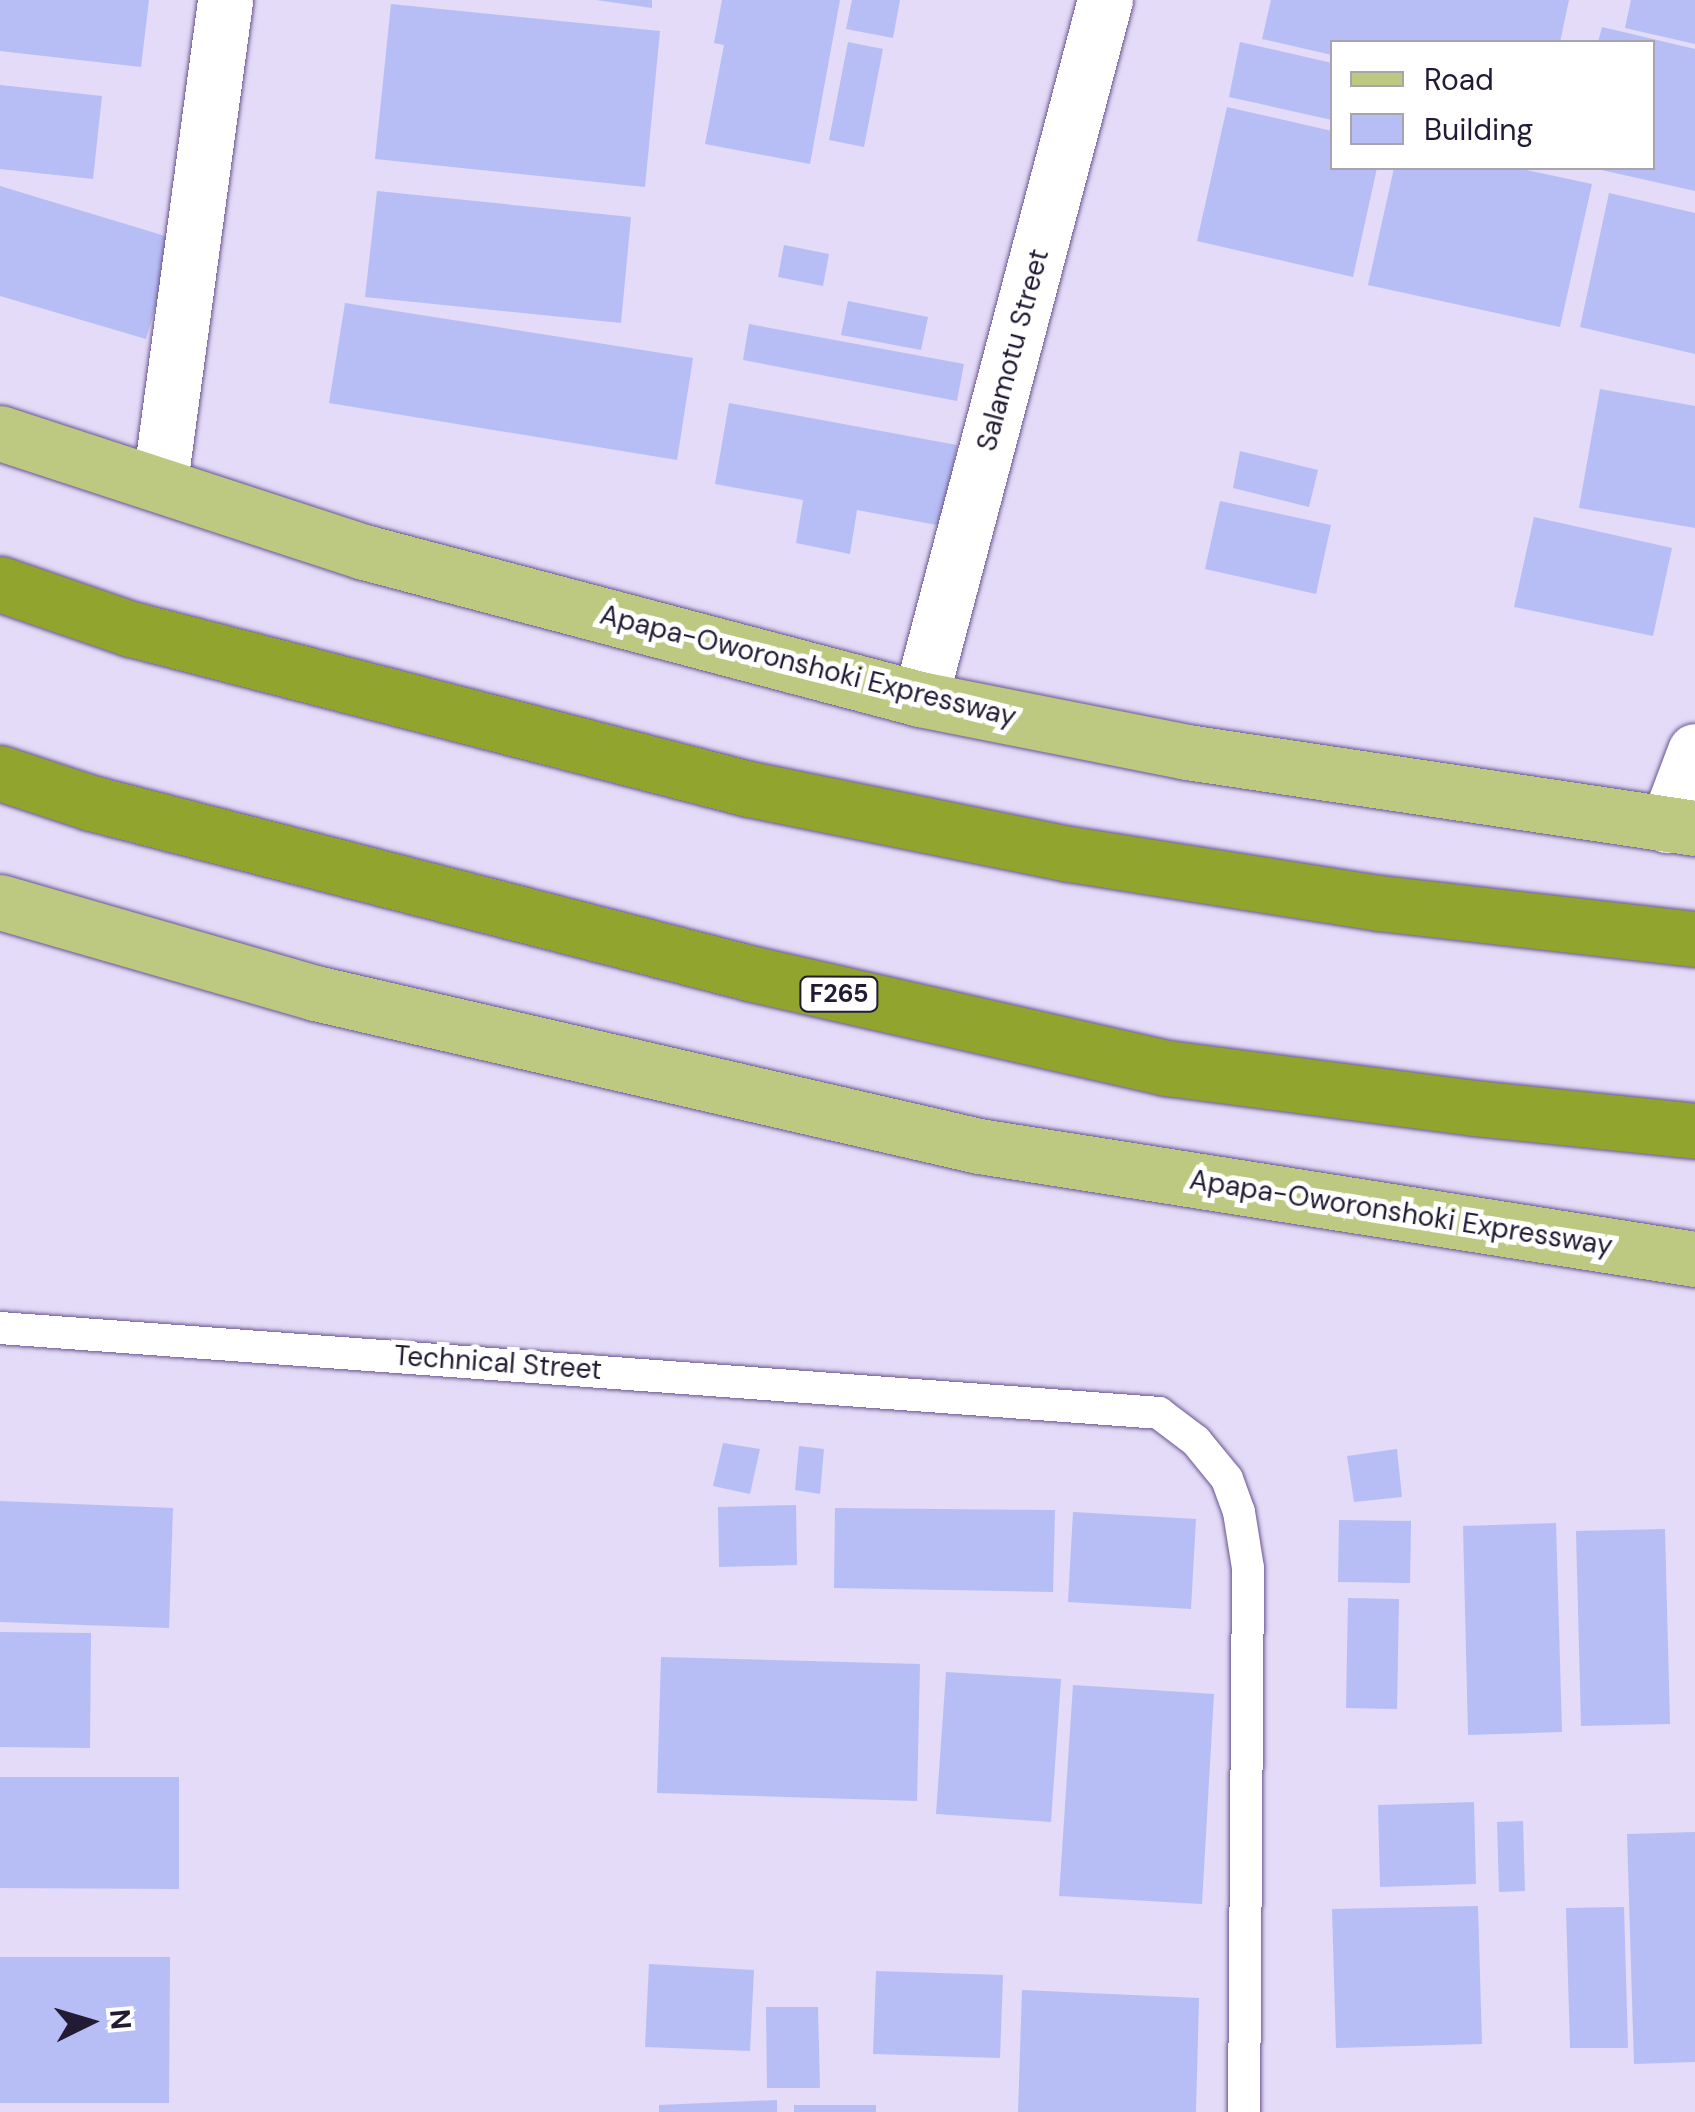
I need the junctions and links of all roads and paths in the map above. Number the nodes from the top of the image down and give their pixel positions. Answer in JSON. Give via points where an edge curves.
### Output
{"nodes":[{"id":1,"x":225,"y":0,"type":"edge"},
{"id":2,"x":1106,"y":0,"type":"edge"},
{"id":3,"x":0,"y":432,"type":"edge"},
{"id":4,"x":160,"y":482,"type":"junction"},
{"id":5,"x":0,"y":584,"type":"edge"},
{"id":6,"x":920,"y":699,"type":"junction"},
{"id":7,"x":1695,"y":751,"type":"edge"},
{"id":8,"x":0,"y":772,"type":"edge"},
{"id":9,"x":1681,"y":827,"type":"edge"},
{"id":10,"x":0,"y":902,"type":"edge"},
{"id":11,"x":1695,"y":940,"type":"edge"},
{"id":12,"x":1695,"y":1131,"type":"edge"},
{"id":13,"x":1695,"y":1259,"type":"edge"},
{"id":14,"x":0,"y":1328,"type":"edge"},
{"id":15,"x":1244,"y":2112,"type":"edge"}],
"edges":[{"from":1,"to":4,"type":"street"},
{"from":2,"to":6,"type":"street","name":"Salamotu Street"},
{"from":3,"to":4,"type":"main road","name":"Apapa-Oworonshoki Expressway"},
{"from":4,"to":6,"type":"main road","name":"Apapa-Oworonshoki Expressway","via":[[364,552]]},
{"from":5,"to":11,"type":"highway","via":[[131,629],[768,792],[1127,864],[1379,903]]},
{"from":6,"to":9,"type":"main road","name":"Apapa-Oworonshoki Expressway","via":[[1187,752]]},
{"from":7,"to":9,"type":"street"},
{"from":8,"to":12,"type":"highway","number":"F265","via":[[91,803],[752,974],[1168,1068]]},
{"from":10,"to":13,"type":"main road","name":"Apapa-Oworonshoki Expressway","via":[[314,993],[978,1146]]},
{"from":14,"to":15,"type":"lane","name":"Technical Street","via":[[1159,1413],[1227,1479],[1240,1512],[1248,1568]]}]}
